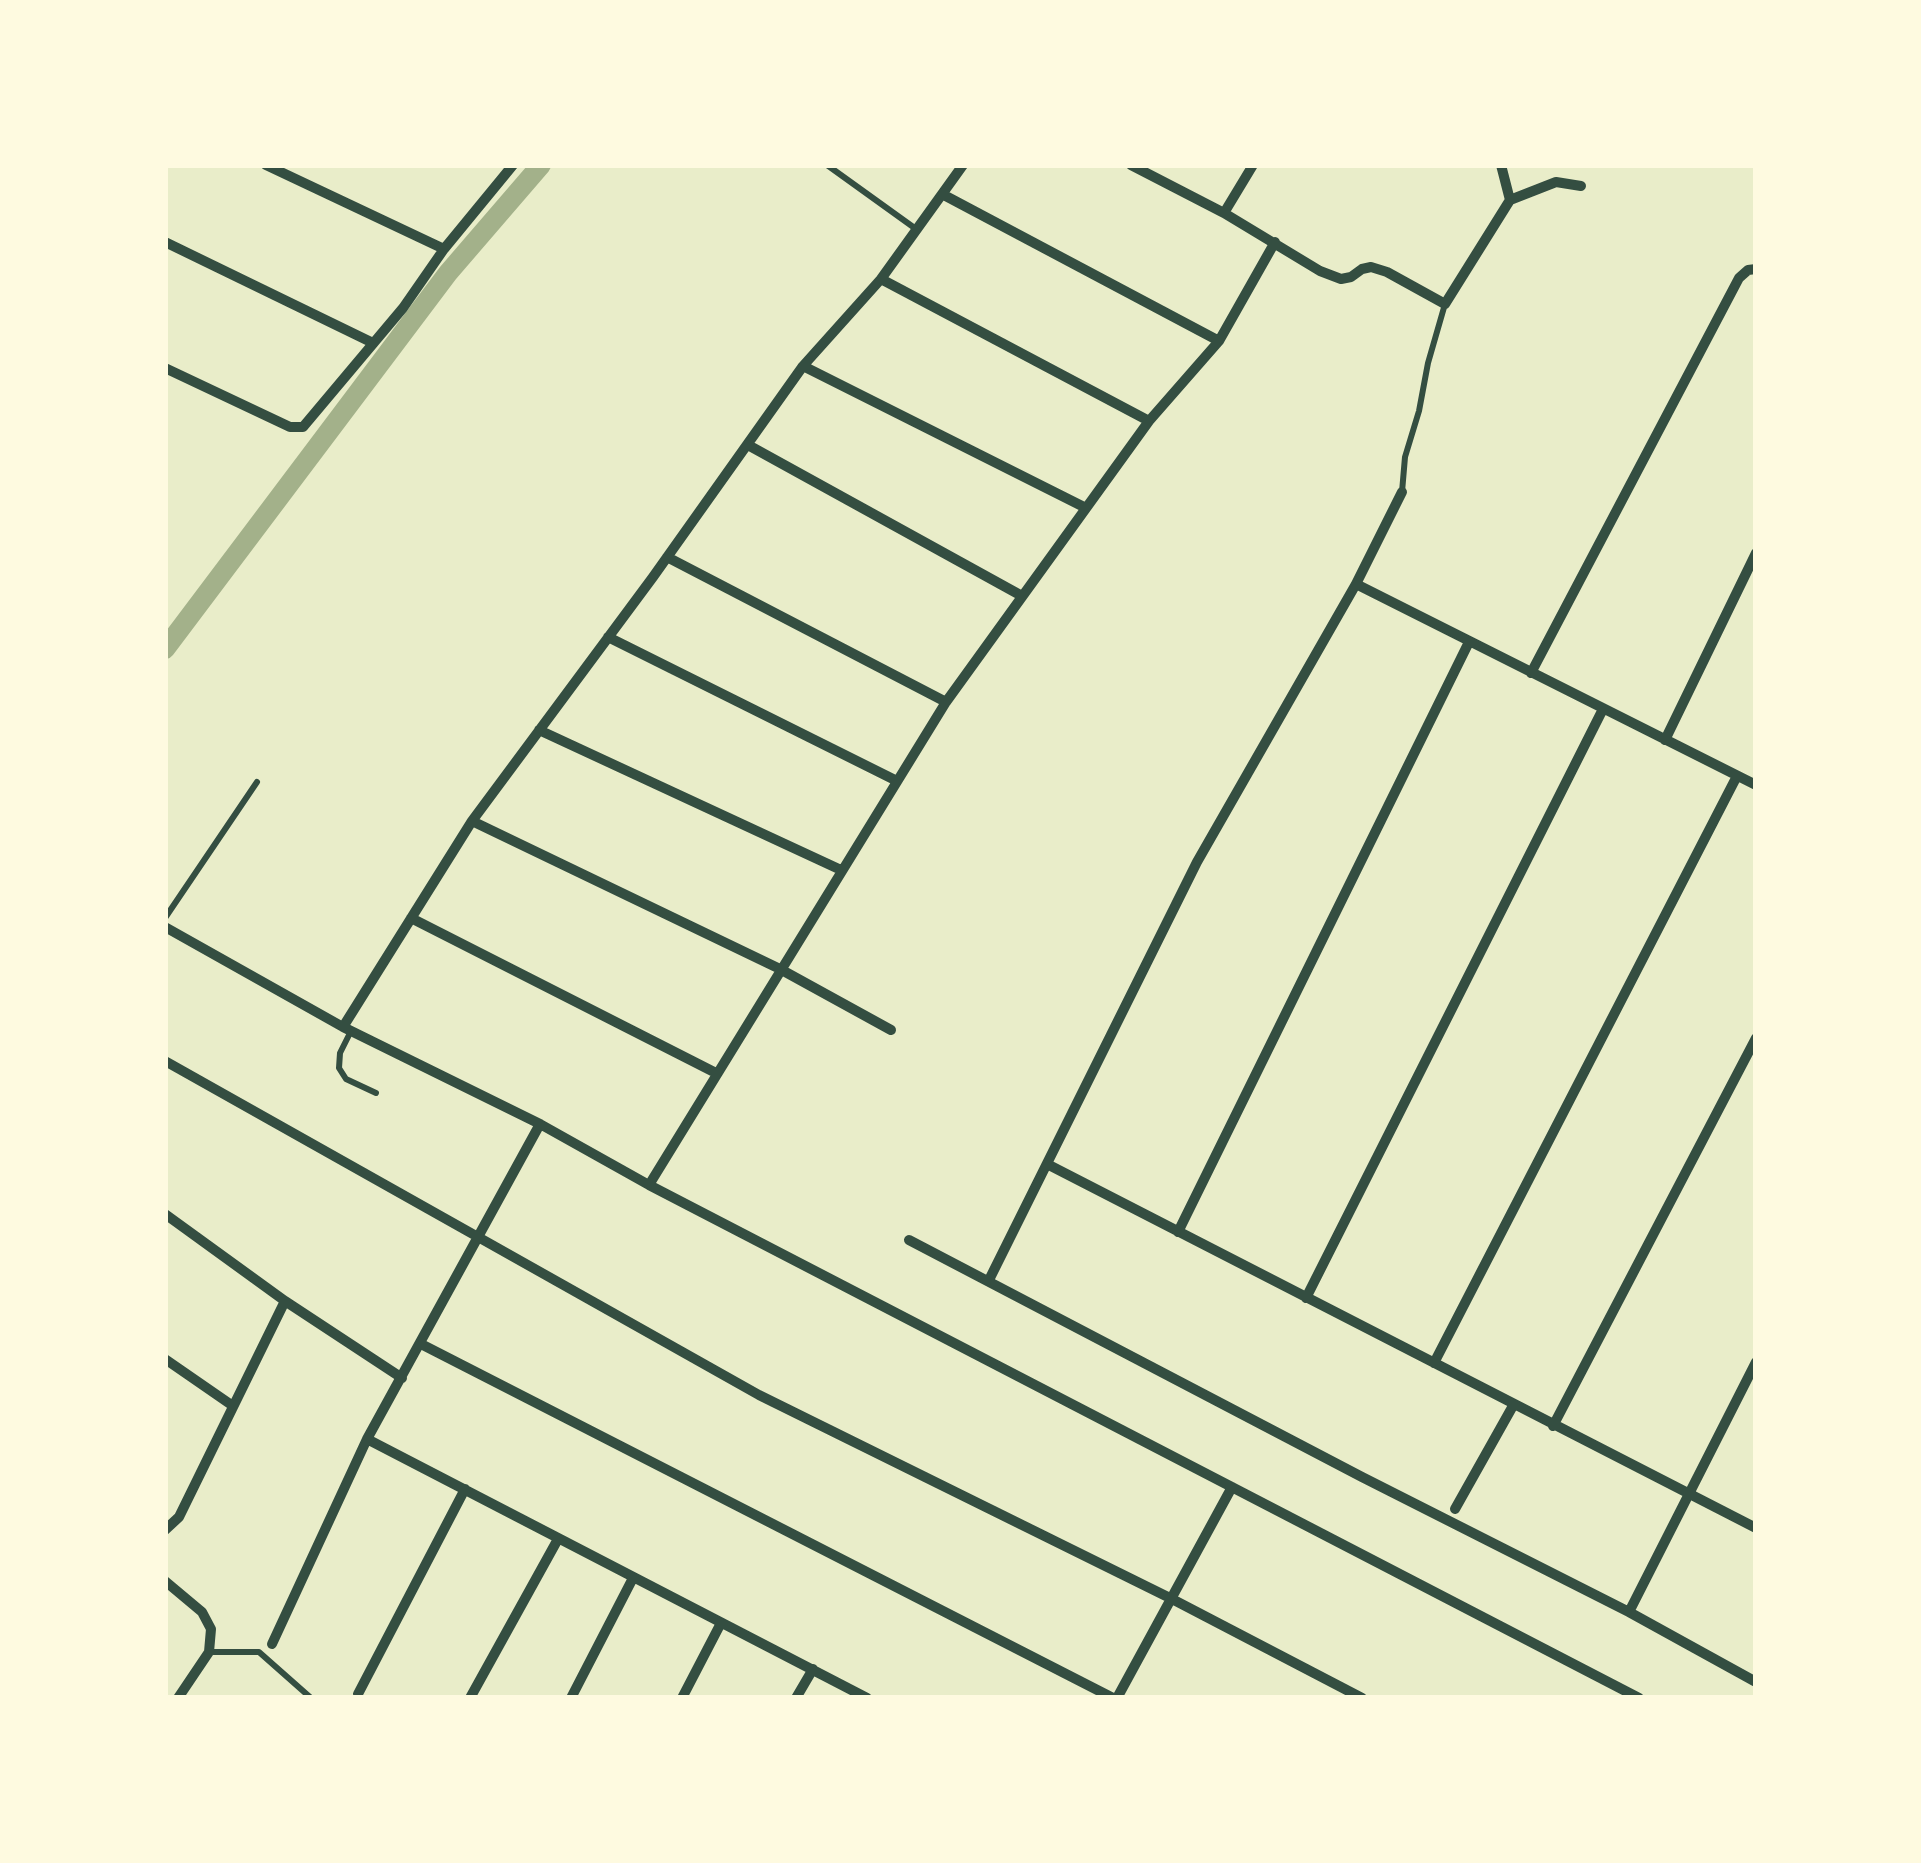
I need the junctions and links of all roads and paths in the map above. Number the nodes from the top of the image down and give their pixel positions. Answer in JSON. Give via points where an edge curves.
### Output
{"nodes":[{"id":1,"x":266,"y":165,"type":"edge"},
{"id":2,"x":513,"y":165,"type":"edge"},
{"id":3,"x":827,"y":165,"type":"edge"},
{"id":4,"x":963,"y":165,"type":"edge"},
{"id":5,"x":1130,"y":165,"type":"edge"},
{"id":6,"x":1253,"y":165,"type":"edge"},
{"id":7,"x":1502,"y":165,"type":"edge"},
{"id":8,"x":1581,"y":186,"type":"dead end"},
{"id":9,"x":942,"y":194,"type":"junction"},
{"id":10,"x":1510,"y":200,"type":"junction"},
{"id":11,"x":1224,"y":213,"type":"junction"},
{"id":12,"x":916,"y":229,"type":"junction"},
{"id":13,"x":165,"y":242,"type":"edge"},
{"id":14,"x":1275,"y":242,"type":"junction"},
{"id":15,"x":444,"y":249,"type":"junction"},
{"id":16,"x":1756,"y":269,"type":"edge"},
{"id":17,"x":881,"y":279,"type":"junction"},
{"id":18,"x":1445,"y":304,"type":"junction"},
{"id":19,"x":1219,"y":341,"type":"junction"},
{"id":20,"x":373,"y":343,"type":"junction"},
{"id":21,"x":802,"y":366,"type":"junction"},
{"id":22,"x":165,"y":368,"type":"edge"},
{"id":23,"x":1149,"y":421,"type":"junction"},
{"id":24,"x":748,"y":445,"type":"junction"},
{"id":25,"x":1402,"y":492,"type":"joint"},
{"id":26,"x":1086,"y":508,"type":"junction"},
{"id":27,"x":1756,"y":553,"type":"edge"},
{"id":28,"x":667,"y":557,"type":"junction"},
{"id":29,"x":1356,"y":584,"type":"junction"},
{"id":30,"x":1022,"y":596,"type":"junction"},
{"id":31,"x":608,"y":637,"type":"junction"},
{"id":32,"x":1469,"y":642,"type":"junction"},
{"id":33,"x":1532,"y":673,"type":"junction"},
{"id":34,"x":946,"y":702,"type":"junction"},
{"id":35,"x":1603,"y":709,"type":"junction"},
{"id":36,"x":539,"y":730,"type":"junction"},
{"id":37,"x":1665,"y":740,"type":"junction"},
{"id":38,"x":1737,"y":776,"type":"junction"},
{"id":39,"x":897,"y":781,"type":"junction"},
{"id":40,"x":257,"y":782,"type":"dead end"},
{"id":41,"x":1756,"y":786,"type":"edge"},
{"id":42,"x":472,"y":821,"type":"junction"},
{"id":43,"x":841,"y":870,"type":"junction"},
{"id":44,"x":165,"y":918,"type":"edge"},
{"id":45,"x":411,"y":918,"type":"junction"},
{"id":46,"x":165,"y":927,"type":"edge"},
{"id":47,"x":780,"y":969,"type":"junction"},
{"id":48,"x":347,"y":1029,"type":"junction"},
{"id":49,"x":891,"y":1030,"type":"dead end"},
{"id":50,"x":1756,"y":1038,"type":"edge"},
{"id":51,"x":165,"y":1061,"type":"edge"},
{"id":52,"x":716,"y":1073,"type":"junction"},
{"id":53,"x":376,"y":1093,"type":"dead end"},
{"id":54,"x":540,"y":1124,"type":"junction"},
{"id":55,"x":1046,"y":1164,"type":"junction"},
{"id":56,"x":649,"y":1184,"type":"junction"},
{"id":57,"x":165,"y":1214,"type":"edge"},
{"id":58,"x":1178,"y":1232,"type":"junction"},
{"id":59,"x":476,"y":1238,"type":"junction"},
{"id":60,"x":909,"y":1240,"type":"dead end"},
{"id":61,"x":989,"y":1280,"type":"junction"},
{"id":62,"x":1306,"y":1298,"type":"junction"},
{"id":63,"x":285,"y":1302,"type":"junction"},
{"id":64,"x":421,"y":1344,"type":"junction"},
{"id":65,"x":165,"y":1360,"type":"edge"},
{"id":66,"x":1756,"y":1362,"type":"edge"},
{"id":67,"x":1434,"y":1363,"type":"junction"},
{"id":68,"x":402,"y":1378,"type":"junction"},
{"id":69,"x":1752,"y":1378,"type":"edge"},
{"id":70,"x":1514,"y":1404,"type":"junction"},
{"id":71,"x":233,"y":1406,"type":"junction"},
{"id":72,"x":1553,"y":1426,"type":"junction"},
{"id":73,"x":367,"y":1439,"type":"junction"},
{"id":74,"x":1232,"y":1486,"type":"junction"},
{"id":75,"x":465,"y":1489,"type":"junction"},
{"id":76,"x":1689,"y":1495,"type":"junction"},
{"id":77,"x":1455,"y":1509,"type":"dead end"},
{"id":78,"x":1756,"y":1528,"type":"edge"},
{"id":79,"x":165,"y":1530,"type":"edge"},
{"id":80,"x":558,"y":1539,"type":"junction"},
{"id":81,"x":633,"y":1578,"type":"junction"},
{"id":82,"x":165,"y":1580,"type":"edge"},
{"id":83,"x":1172,"y":1599,"type":"junction"},
{"id":84,"x":1629,"y":1612,"type":"junction"},
{"id":85,"x":721,"y":1623,"type":"junction"},
{"id":86,"x":272,"y":1644,"type":"dead end"},
{"id":87,"x":209,"y":1652,"type":"junction"},
{"id":88,"x":812,"y":1668,"type":"junction"},
{"id":89,"x":1756,"y":1682,"type":"edge"},
{"id":90,"x":358,"y":1694,"type":"dead end"},
{"id":91,"x":178,"y":1698,"type":"edge"},
{"id":92,"x":311,"y":1698,"type":"edge"},
{"id":93,"x":470,"y":1698,"type":"edge"},
{"id":94,"x":571,"y":1698,"type":"edge"},
{"id":95,"x":682,"y":1698,"type":"edge"},
{"id":96,"x":796,"y":1698,"type":"edge"},
{"id":97,"x":867,"y":1698,"type":"edge"},
{"id":98,"x":1115,"y":1698,"type":"edge"},
{"id":99,"x":1362,"y":1698,"type":"edge"},
{"id":100,"x":1639,"y":1698,"type":"edge"}],
"edges":[{"from":1,"to":15,"type":"street"},
{"from":2,"to":15,"type":"street"},
{"from":3,"to":12,"type":"lane"},
{"from":4,"to":9,"type":"street"},
{"from":5,"to":11,"type":"street"},
{"from":6,"to":11,"type":"street"},
{"from":7,"to":10,"type":"street"},
{"from":8,"to":10,"type":"street","via":[[1556,182]]},
{"from":9,"to":12,"type":"street"},
{"from":9,"to":19,"type":"street"},
{"from":10,"to":18,"type":"street"},
{"from":11,"to":14,"type":"street"},
{"from":12,"to":17,"type":"street"},
{"from":13,"to":20,"type":"street"},
{"from":14,"to":18,"type":"street","via":[[1331,275],[1351,278],[1371,267]]},
{"from":14,"to":19,"type":"street"},
{"from":15,"to":20,"type":"street"},
{"from":16,"to":33,"type":"street","via":[[1739,278]]},
{"from":17,"to":21,"type":"street"},
{"from":17,"to":23,"type":"street"},
{"from":18,"to":25,"type":"lane"},
{"from":19,"to":23,"type":"street"},
{"from":20,"to":22,"type":"street","via":[[300,428]]},
{"from":21,"to":24,"type":"street"},
{"from":21,"to":26,"type":"street"},
{"from":23,"to":26,"type":"street"},
{"from":24,"to":28,"type":"street"},
{"from":24,"to":30,"type":"street"},
{"from":25,"to":29,"type":"street"},
{"from":26,"to":30,"type":"street"},
{"from":27,"to":37,"type":"street"},
{"from":28,"to":31,"type":"street"},
{"from":28,"to":34,"type":"street"},
{"from":29,"to":32,"type":"street"},
{"from":29,"to":55,"type":"street","via":[[1198,862]]},
{"from":30,"to":34,"type":"street"},
{"from":31,"to":36,"type":"street"},
{"from":31,"to":39,"type":"street"},
{"from":32,"to":33,"type":"street"},
{"from":32,"to":58,"type":"street"},
{"from":33,"to":35,"type":"street"},
{"from":34,"to":39,"type":"street"},
{"from":35,"to":37,"type":"street"},
{"from":35,"to":62,"type":"street"},
{"from":36,"to":42,"type":"street"},
{"from":36,"to":43,"type":"street"},
{"from":37,"to":38,"type":"street"},
{"from":38,"to":41,"type":"street"},
{"from":38,"to":67,"type":"street"},
{"from":39,"to":43,"type":"street"},
{"from":40,"to":44,"type":"lane"},
{"from":42,"to":45,"type":"street"},
{"from":42,"to":47,"type":"street"},
{"from":43,"to":47,"type":"street"},
{"from":45,"to":48,"type":"street"},
{"from":45,"to":52,"type":"street"},
{"from":46,"to":48,"type":"street"},
{"from":47,"to":49,"type":"street"},
{"from":47,"to":52,"type":"street"},
{"from":48,"to":53,"type":"lane","via":[[339,1068],[346,1079]]},
{"from":48,"to":54,"type":"street"},
{"from":50,"to":72,"type":"street"},
{"from":51,"to":59,"type":"street"},
{"from":52,"to":56,"type":"street"},
{"from":54,"to":56,"type":"street"},
{"from":54,"to":59,"type":"street"},
{"from":55,"to":58,"type":"street"},
{"from":55,"to":61,"type":"street"},
{"from":56,"to":74,"type":"street"},
{"from":57,"to":63,"type":"street"},
{"from":58,"to":62,"type":"street"},
{"from":59,"to":64,"type":"street"},
{"from":59,"to":83,"type":"street","via":[[759,1395]]},
{"from":60,"to":61,"type":"street"},
{"from":61,"to":84,"type":"street"},
{"from":62,"to":67,"type":"street"},
{"from":63,"to":68,"type":"street"},
{"from":63,"to":71,"type":"street"},
{"from":64,"to":68,"type":"street"},
{"from":64,"to":98,"type":"street"},
{"from":65,"to":71,"type":"street"},
{"from":66,"to":69,"type":"street"},
{"from":67,"to":70,"type":"street"},
{"from":68,"to":73,"type":"street"},
{"from":69,"to":76,"type":"street"},
{"from":70,"to":72,"type":"street"},
{"from":70,"to":77,"type":"street"},
{"from":71,"to":79,"type":"street","via":[[179,1517]]},
{"from":72,"to":76,"type":"street"},
{"from":73,"to":75,"type":"street"},
{"from":73,"to":86,"type":"street"},
{"from":74,"to":83,"type":"street"},
{"from":74,"to":100,"type":"street"},
{"from":75,"to":80,"type":"street"},
{"from":75,"to":90,"type":"street"},
{"from":76,"to":78,"type":"street"},
{"from":76,"to":84,"type":"street"},
{"from":80,"to":81,"type":"street"},
{"from":80,"to":93,"type":"street"},
{"from":81,"to":85,"type":"street"},
{"from":81,"to":94,"type":"street"},
{"from":82,"to":87,"type":"street","via":[[202,1612],[211,1629]]},
{"from":83,"to":98,"type":"street"},
{"from":83,"to":99,"type":"street"},
{"from":84,"to":89,"type":"street"},
{"from":85,"to":88,"type":"street"},
{"from":85,"to":95,"type":"street"},
{"from":87,"to":91,"type":"street"},
{"from":87,"to":92,"type":"lane","via":[[258,1652]]},
{"from":88,"to":96,"type":"street"},
{"from":88,"to":97,"type":"street"}]}
